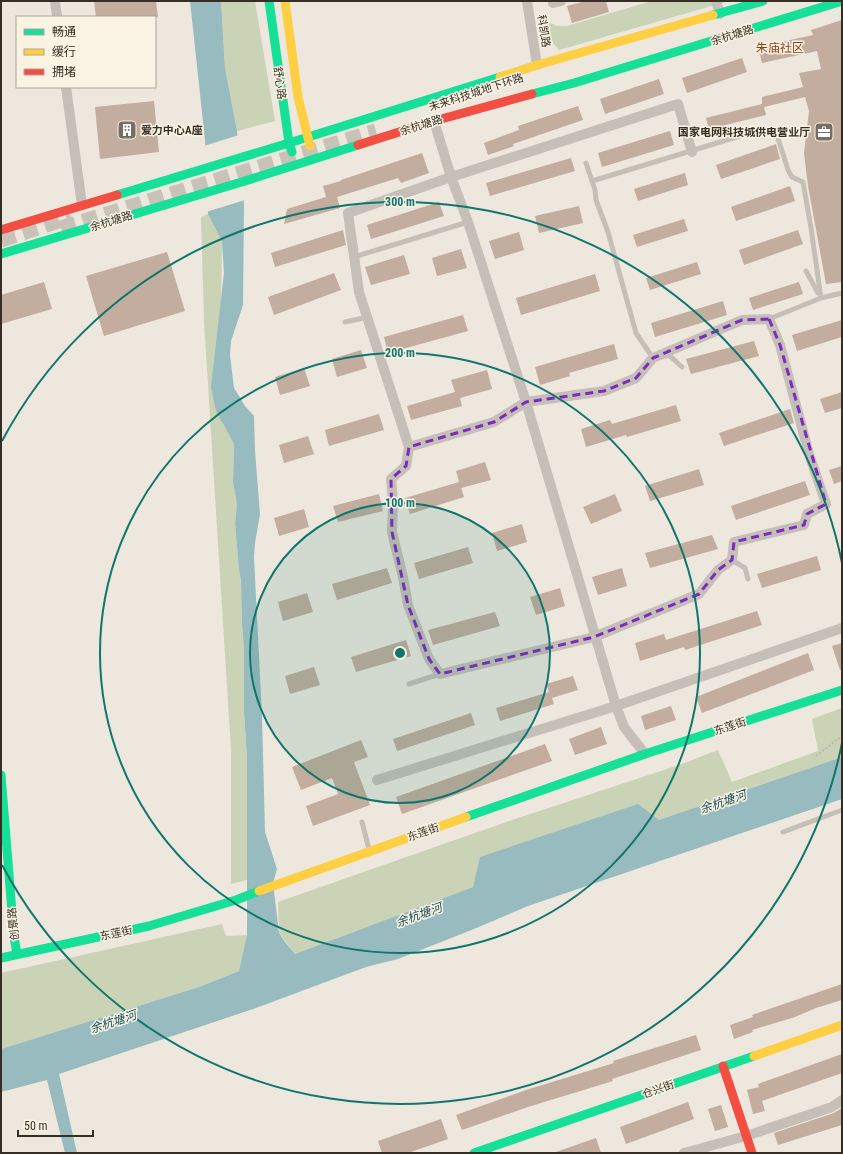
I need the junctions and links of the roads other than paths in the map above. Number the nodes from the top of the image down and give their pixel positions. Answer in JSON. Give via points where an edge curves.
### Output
{"nodes":[{"id":1,"x":55,"y":1,"type":"edge"},
{"id":2,"x":269,"y":1,"type":"edge"},
{"id":3,"x":285,"y":1,"type":"edge"},
{"id":4,"x":527,"y":1,"type":"edge"},
{"id":5,"x":716,"y":1,"type":"edge"},
{"id":6,"x":763,"y":1,"type":"edge"},
{"id":7,"x":842,"y":1,"type":"edge"},
{"id":8,"x":720,"y":14,"type":"junction"},
{"id":9,"x":57,"y":16,"type":"edge"},
{"id":10,"x":575,"y":54,"type":"junction"},
{"id":11,"x":537,"y":65,"type":"junction"},
{"id":12,"x":562,"y":76,"type":"dead end"},
{"id":13,"x":574,"y":83,"type":"junction"},
{"id":14,"x":66,"y":88,"type":"edge"},
{"id":15,"x":487,"y":97,"type":"dead end"},
{"id":16,"x":434,"y":121,"type":"junction"},
{"id":17,"x":307,"y":138,"type":"junction"},
{"id":18,"x":289,"y":144,"type":"junction"},
{"id":19,"x":692,"y":152,"type":"junction"},
{"id":20,"x":314,"y":158,"type":"junction"},
{"id":21,"x":586,"y":163,"type":"dead end"},
{"id":22,"x":296,"y":164,"type":"junction"},
{"id":23,"x":451,"y":177,"type":"junction"},
{"id":24,"x":592,"y":181,"type":"junction"},
{"id":25,"x":82,"y":205,"type":"junction"},
{"id":26,"x":468,"y":222,"type":"junction"},
{"id":27,"x":1,"y":230,"type":"edge"},
{"id":28,"x":1,"y":254,"type":"edge"},
{"id":29,"x":354,"y":257,"type":"junction"},
{"id":30,"x":806,"y":271,"type":"dead end"},
{"id":31,"x":842,"y":293,"type":"edge"},
{"id":32,"x":821,"y":298,"type":"junction"},
{"id":33,"x":368,"y":317,"type":"junction"},
{"id":34,"x":769,"y":319,"type":"junction"},
{"id":35,"x":345,"y":322,"type":"dead end"},
{"id":36,"x":653,"y":358,"type":"junction"},
{"id":37,"x":682,"y":367,"type":"dead end"},
{"id":38,"x":526,"y":402,"type":"junction"},
{"id":39,"x":409,"y":447,"type":"junction"},
{"id":40,"x":732,"y":560,"type":"junction"},
{"id":41,"x":748,"y":579,"type":"dead end"},
{"id":42,"x":842,"y":628,"type":"edge"},
{"id":43,"x":594,"y":637,"type":"junction"},
{"id":44,"x":440,"y":674,"type":"junction"},
{"id":45,"x":409,"y":684,"type":"dead end"},
{"id":46,"x":842,"y":690,"type":"edge"},
{"id":47,"x":616,"y":706,"type":"junction"},
{"id":48,"x":645,"y":754,"type":"junction"},
{"id":49,"x":1,"y":775,"type":"edge"},
{"id":50,"x":376,"y":780,"type":"dead end"},
{"id":51,"x":842,"y":810,"type":"edge"},
{"id":52,"x":362,"y":822,"type":"dead end"},
{"id":53,"x":783,"y":832,"type":"dead end"},
{"id":54,"x":370,"y":850,"type":"junction"},
{"id":55,"x":17,"y":954,"type":"junction"},
{"id":56,"x":1,"y":958,"type":"edge"},
{"id":57,"x":842,"y":1025,"type":"edge"},
{"id":58,"x":723,"y":1066,"type":"junction"},
{"id":59,"x":842,"y":1100,"type":"edge"},
{"id":60,"x":746,"y":1136,"type":"junction"},
{"id":61,"x":474,"y":1153,"type":"edge"},
{"id":62,"x":684,"y":1153,"type":"edge"},
{"id":63,"x":752,"y":1153,"type":"edge"}],
"edges":[{"from":1,"to":9,"type":"street"},
{"from":2,"to":18,"type":"street","name":"舒心路"},
{"from":3,"to":17,"type":"street","name":"舒心路","via":[[298,97]]},
{"from":4,"to":11,"type":"street","name":"科凯路"},
{"from":5,"to":8,"type":"street"},
{"from":6,"to":8,"type":"street","name":"余杭塘路"},
{"from":7,"to":13,"type":"street","name":"余杭塘路"},
{"from":8,"to":10,"type":"street","name":"余杭塘路"},
{"from":10,"to":11,"type":"street","name":"余杭塘路"},
{"from":10,"to":15,"type":"street","name":"未来科技城地下环路","via":[[559,66],[375,128]]},
{"from":11,"to":17,"type":"street","name":"余杭塘路"},
{"from":12,"to":13,"type":"street"},
{"from":13,"to":16,"type":"street","name":"余杭塘路"},
{"from":14,"to":25,"type":"street"},
{"from":16,"to":20,"type":"street","name":"余杭塘路"},
{"from":16,"to":23,"type":"street"},
{"from":17,"to":18,"type":"street","name":"余杭塘路"},
{"from":17,"to":20,"type":"street","name":"舒心路"},
{"from":18,"to":22,"type":"street","name":"舒心路"},
{"from":18,"to":25,"type":"street","name":"余杭塘路"},
{"from":19,"to":23,"type":"street","via":[[678,104]]},
{"from":19,"to":24,"type":"lane"},
{"from":19,"to":32,"type":"lane","via":[[753,132],[770,130],[777,135],[788,170],[792,177],[803,182]]},
{"from":20,"to":22,"type":"street","name":"余杭塘路"},
{"from":21,"to":24,"type":"lane"},
{"from":22,"to":28,"type":"street","name":"余杭塘路"},
{"from":23,"to":26,"type":"street"},
{"from":23,"to":29,"type":"street","via":[[348,213]]},
{"from":24,"to":36,"type":"lane","via":[[636,333]]},
{"from":25,"to":27,"type":"street","name":"余杭塘路"},
{"from":26,"to":29,"type":"lane"},
{"from":26,"to":38,"type":"street"},
{"from":29,"to":33,"type":"street","via":[[359,292]]},
{"from":30,"to":32,"type":"lane"},
{"from":31,"to":32,"type":"lane"},
{"from":32,"to":34,"type":"lane"},
{"from":33,"to":35,"type":"lane"},
{"from":33,"to":39,"type":"street"},
{"from":34,"to":36,"type":"street","via":[[742,320]]},
{"from":34,"to":40,"type":"street","via":[[780,345],[809,454],[826,504],[807,514],[804,525],[734,542]]},
{"from":36,"to":37,"type":"lane","via":[[669,355]]},
{"from":36,"to":38,"type":"street","via":[[636,378],[604,391]]},
{"from":38,"to":39,"type":"street","via":[[494,422]]},
{"from":38,"to":43,"type":"street"},
{"from":39,"to":44,"type":"street","via":[[406,466],[391,479],[392,532],[408,605],[429,658]]},
{"from":40,"to":41,"type":"lane","via":[[745,568]]},
{"from":40,"to":43,"type":"street","via":[[718,570],[699,594]]},
{"from":42,"to":47,"type":"street"},
{"from":43,"to":44,"type":"street"},
{"from":43,"to":47,"type":"street"},
{"from":44,"to":45,"type":"lane"},
{"from":46,"to":48,"type":"street","name":"东莲街"},
{"from":47,"to":48,"type":"street","via":[[624,727]]},
{"from":47,"to":50,"type":"street"},
{"from":48,"to":54,"type":"street","name":"东莲街"},
{"from":49,"to":55,"type":"street","name":"创景路"},
{"from":51,"to":53,"type":"lane"},
{"from":52,"to":54,"type":"lane"},
{"from":54,"to":55,"type":"street","name":"东莲街","via":[[236,900],[149,926]]},
{"from":55,"to":56,"type":"street","name":"东莲街"},
{"from":57,"to":58,"type":"street","name":"仓兴街"},
{"from":58,"to":60,"type":"street"},
{"from":58,"to":61,"type":"street","name":"仓兴街"},
{"from":59,"to":60,"type":"street","via":[[832,1107]]},
{"from":60,"to":62,"type":"street"},
{"from":60,"to":63,"type":"street"}]}
